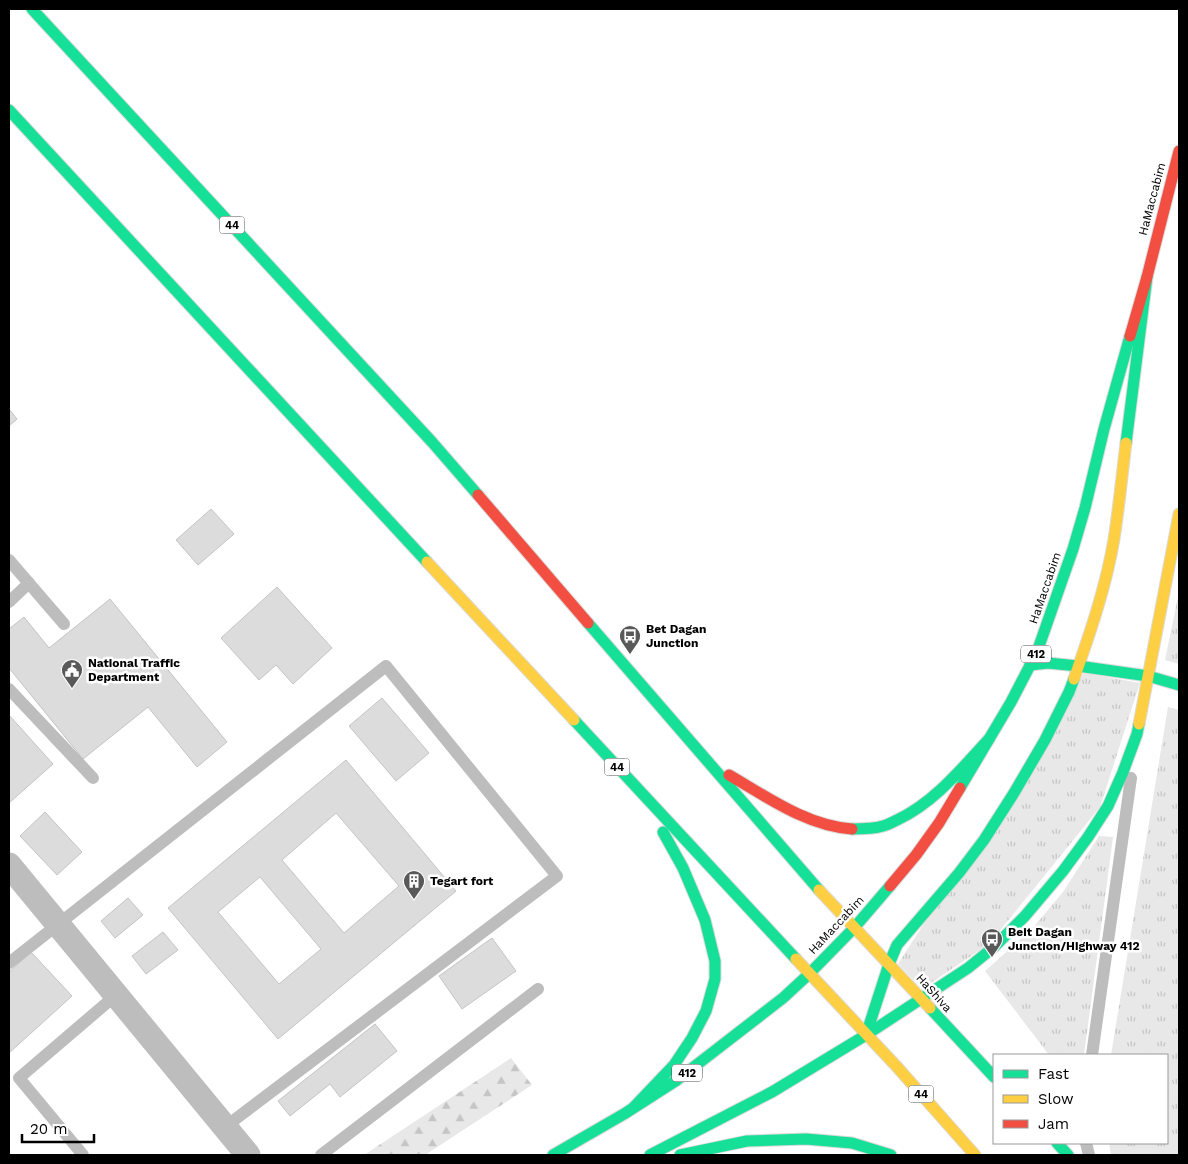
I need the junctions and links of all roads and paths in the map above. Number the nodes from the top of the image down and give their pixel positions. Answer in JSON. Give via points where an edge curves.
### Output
{"nodes":[{"id":1,"x":32,"y":9,"type":"edge"},
{"id":2,"x":9,"y":110,"type":"edge"},
{"id":3,"x":1179,"y":151,"type":"edge"},
{"id":4,"x":1147,"y":277,"type":"junction"},
{"id":5,"x":1179,"y":514,"type":"edge"},
{"id":6,"x":9,"y":560,"type":"edge"},
{"id":7,"x":29,"y":584,"type":"junction"},
{"id":8,"x":9,"y":602,"type":"edge"},
{"id":9,"x":64,"y":624,"type":"dead end"},
{"id":10,"x":1030,"y":665,"type":"junction"},
{"id":11,"x":1078,"y":666,"type":"junction"},
{"id":12,"x":1148,"y":676,"type":"junction"},
{"id":13,"x":1179,"y":685,"type":"edge"},
{"id":14,"x":9,"y":689,"type":"edge"},
{"id":15,"x":1137,"y":734,"type":"junction"},
{"id":16,"x":989,"y":739,"type":"junction"},
{"id":17,"x":711,"y":765,"type":"junction"},
{"id":18,"x":92,"y":778,"type":"dead end"},
{"id":19,"x":644,"y":796,"type":"junction"},
{"id":20,"x":9,"y":865,"type":"edge"},
{"id":21,"x":58,"y":924,"type":"junction"},
{"id":22,"x":854,"y":928,"type":"junction"},
{"id":23,"x":9,"y":963,"type":"edge"},
{"id":24,"x":889,"y":964,"type":"junction"},
{"id":25,"x":809,"y":974,"type":"junction"},
{"id":26,"x":538,"y":989,"type":"dead end"},
{"id":27,"x":116,"y":994,"type":"junction"},
{"id":28,"x":922,"y":999,"type":"junction"},
{"id":29,"x":866,"y":1035,"type":"junction"},
{"id":30,"x":1092,"y":1054,"type":"edge"},
{"id":31,"x":993,"y":1076,"type":"edge"},
{"id":32,"x":634,"y":1107,"type":"junction"},
{"id":33,"x":225,"y":1128,"type":"junction"},
{"id":34,"x":1058,"y":1144,"type":"edge"},
{"id":35,"x":83,"y":1155,"type":"edge"},
{"id":36,"x":248,"y":1155,"type":"edge"},
{"id":37,"x":321,"y":1155,"type":"edge"},
{"id":38,"x":553,"y":1155,"type":"edge"},
{"id":39,"x":650,"y":1155,"type":"edge"},
{"id":40,"x":680,"y":1155,"type":"edge"},
{"id":41,"x":891,"y":1155,"type":"edge"},
{"id":42,"x":975,"y":1155,"type":"edge"},
{"id":43,"x":1068,"y":1155,"type":"edge"}],
"edges":[{"from":1,"to":17,"type":"main road","number":"44","via":[[432,442]]},
{"from":2,"to":19,"type":"main road","number":"44"},
{"from":3,"to":4,"type":"main road","name":"HaMaccabim","number":"412"},
{"from":4,"to":10,"type":"main road","name":"HaMaccabim","number":"412","via":[[1073,549]]},
{"from":4,"to":11,"type":"main road","via":[[1114,539],[1104,584]]},
{"from":5,"to":12,"type":"main road"},
{"from":6,"to":7,"type":"lane"},
{"from":7,"to":8,"type":"lane"},
{"from":7,"to":9,"type":"lane"},
{"from":10,"to":11,"type":"main road"},
{"from":10,"to":16,"type":"main road","name":"HaMaccabim","number":"412"},
{"from":11,"to":12,"type":"main road"},
{"from":11,"to":24,"type":"main road","via":[[1045,740],[1014,793],[959,873],[897,945]]},
{"from":12,"to":13,"type":"main road"},
{"from":12,"to":15,"type":"main road"},
{"from":14,"to":18,"type":"lane"},
{"from":15,"to":28,"type":"main road","via":[[1108,806],[1063,871],[994,947]]},
{"from":15,"to":30,"type":"lane"},
{"from":16,"to":17,"type":"main road","via":[[948,783],[906,816],[884,826],[862,829],[842,828],[793,812]]},
{"from":16,"to":22,"type":"main road","name":"HaMaccabim","number":"412","via":[[939,823]]},
{"from":17,"to":22,"type":"main road","number":"44"},
{"from":19,"to":25,"type":"main road","number":"44"},
{"from":19,"to":32,"type":"main road","via":[[683,868],[705,920],[715,961],[715,979],[706,1011],[692,1038],[674,1065]]},
{"from":20,"to":21,"type":"street"},
{"from":21,"to":23,"type":"lane"},
{"from":21,"to":27,"type":"street"},
{"from":21,"to":33,"type":"lane","via":[[386,666],[557,876]]},
{"from":22,"to":24,"type":"main road","name":"HaShiva","number":"44"},
{"from":22,"to":25,"type":"main road","name":"HaMaccabim","number":"412"},
{"from":24,"to":28,"type":"main road","name":"HaShiva","number":"44"},
{"from":24,"to":29,"type":"main road"},
{"from":25,"to":29,"type":"main road","number":"44"},
{"from":25,"to":32,"type":"main road","number":"412","via":[[726,1044]]},
{"from":26,"to":37,"type":"lane"},
{"from":27,"to":33,"type":"street"},
{"from":27,"to":35,"type":"lane","via":[[19,1078]]},
{"from":28,"to":29,"type":"main road"},
{"from":28,"to":31,"type":"main road","name":"HaShiva","number":"44"},
{"from":29,"to":39,"type":"main road","via":[[772,1092]]},
{"from":29,"to":42,"type":"main road","number":"44"},
{"from":32,"to":38,"type":"main road","number":"412"},
{"from":33,"to":36,"type":"street"},
{"from":34,"to":43,"type":"main road"},
{"from":40,"to":41,"type":"main road","via":[[747,1141],[806,1139],[852,1143]]}]}
